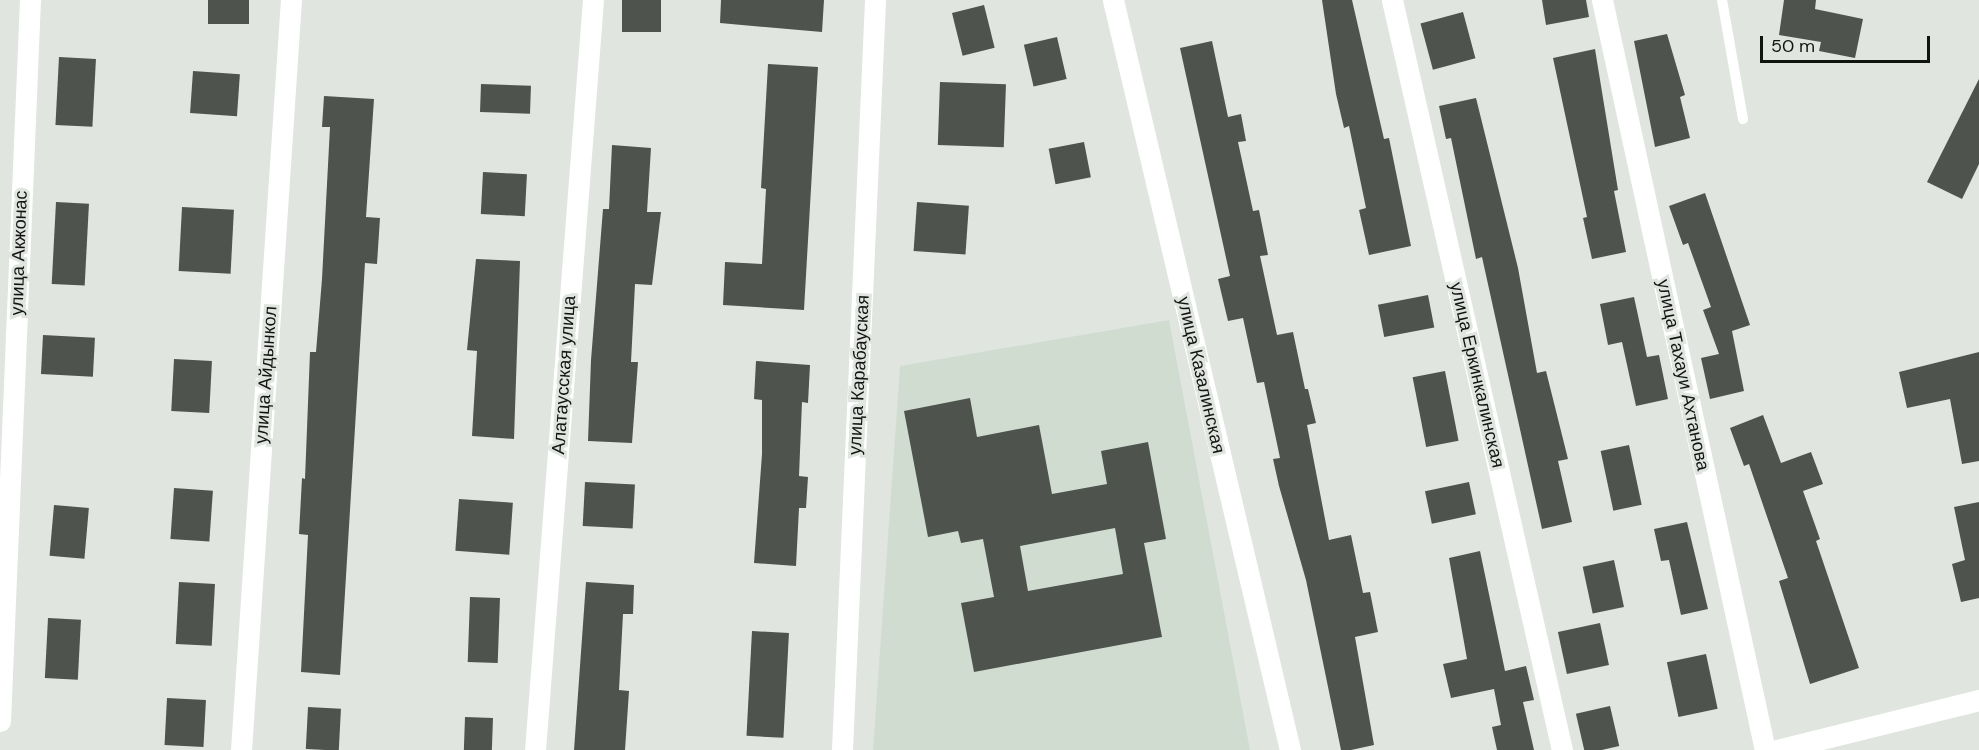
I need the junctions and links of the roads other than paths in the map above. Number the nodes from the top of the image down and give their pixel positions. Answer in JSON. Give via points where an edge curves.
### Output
{"nodes":[{"id":1,"x":30,"y":0,"type":"edge"},
{"id":2,"x":291,"y":0,"type":"edge"},
{"id":3,"x":593,"y":0,"type":"edge"},
{"id":4,"x":875,"y":0,"type":"edge"},
{"id":5,"x":1113,"y":0,"type":"edge"},
{"id":6,"x":1392,"y":0,"type":"edge"},
{"id":7,"x":1602,"y":0,"type":"edge"},
{"id":8,"x":1722,"y":0,"type":"edge"},
{"id":9,"x":1743,"y":119,"type":"dead end"},
{"id":10,"x":1979,"y":700,"type":"edge"},
{"id":11,"x":0,"y":721,"type":"edge"},
{"id":12,"x":241,"y":750,"type":"edge"},
{"id":13,"x":535,"y":750,"type":"edge"},
{"id":14,"x":842,"y":750,"type":"edge"},
{"id":15,"x":1290,"y":750,"type":"edge"},
{"id":16,"x":1562,"y":750,"type":"edge"},
{"id":17,"x":1765,"y":750,"type":"edge"},
{"id":18,"x":1777,"y":750,"type":"edge"}],
"edges":[{"from":1,"to":11,"type":"street","name":"улица Акжонас"},
{"from":2,"to":12,"type":"street","name":"улица Айдынкол"},
{"from":3,"to":13,"type":"street","name":"Алатаусская улица"},
{"from":4,"to":14,"type":"street","name":"улица Карабауская"},
{"from":5,"to":15,"type":"street","name":"улица Казалинская"},
{"from":6,"to":16,"type":"street","name":"улица Еркинкалинская"},
{"from":7,"to":17,"type":"street","name":"улица Тахауи Ахтанова"},
{"from":8,"to":9,"type":"lane"},
{"from":10,"to":18,"type":"street"}]}
